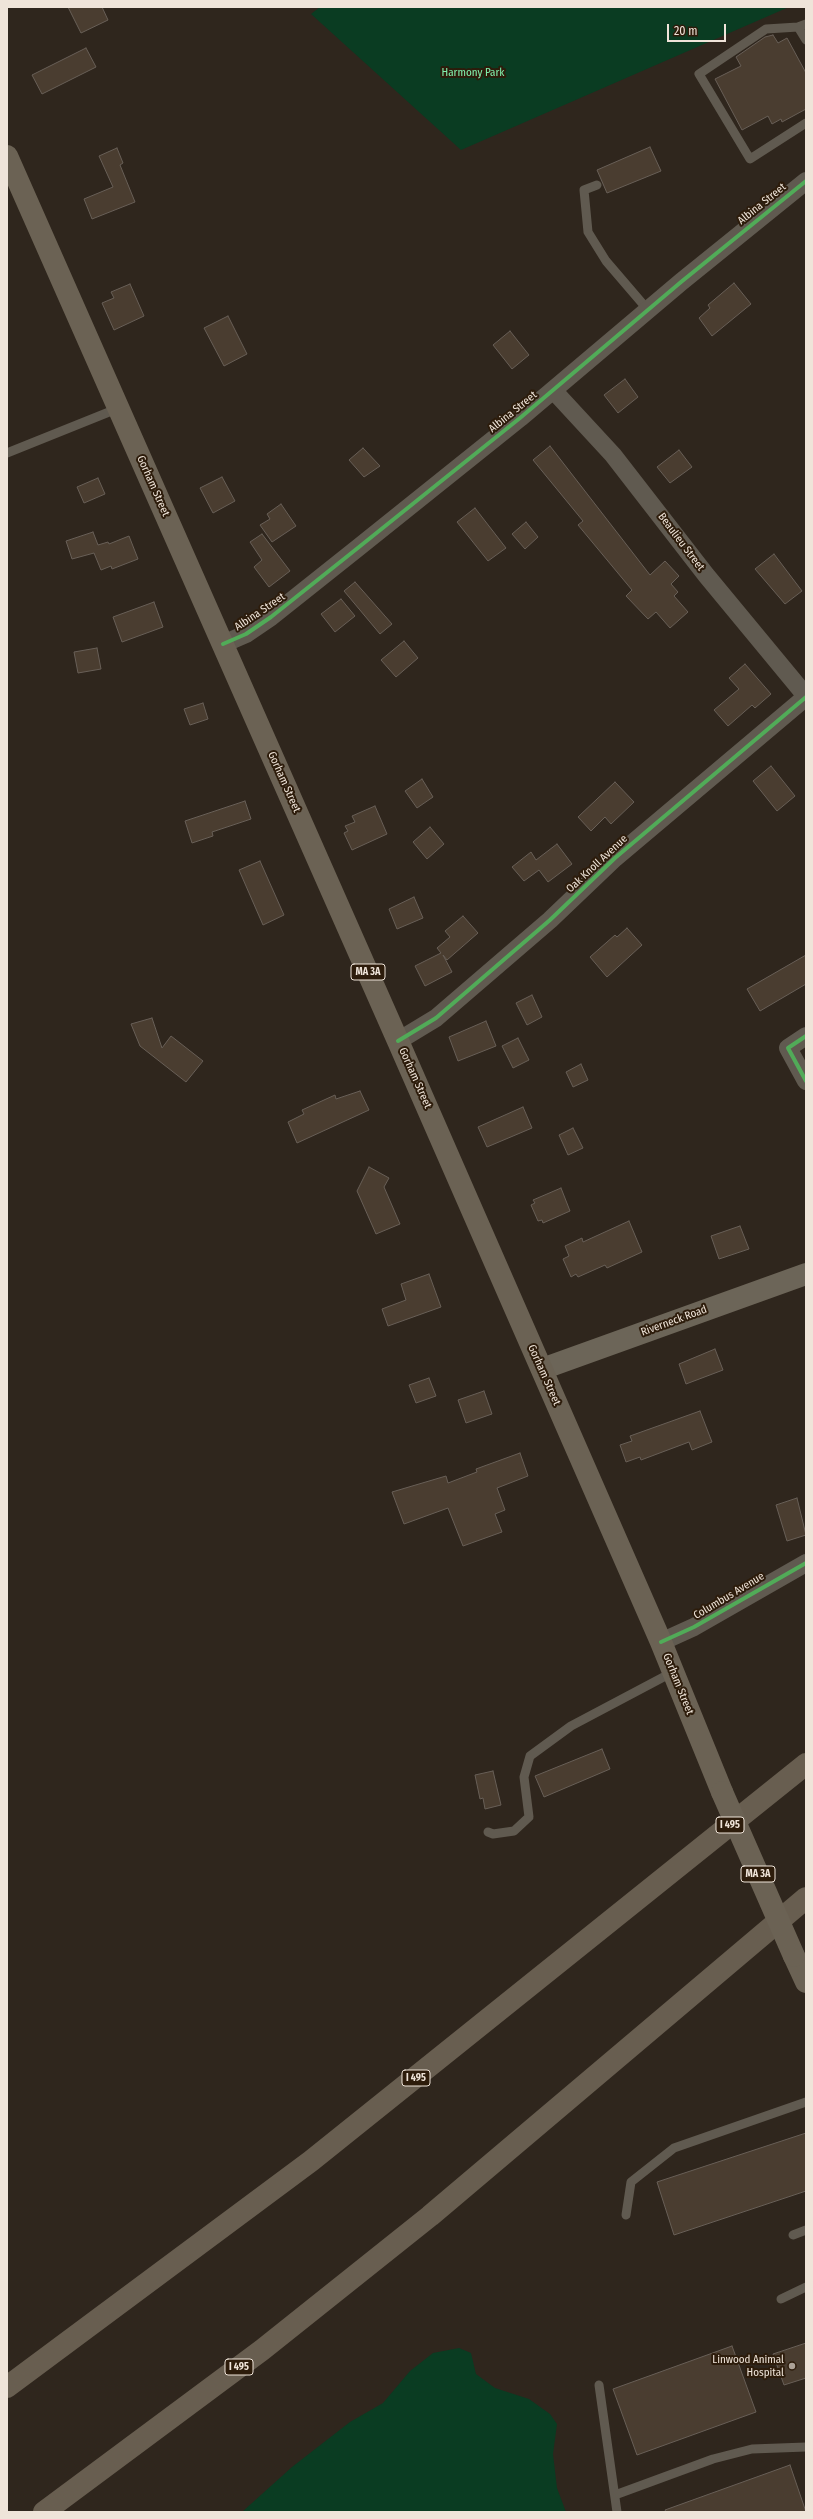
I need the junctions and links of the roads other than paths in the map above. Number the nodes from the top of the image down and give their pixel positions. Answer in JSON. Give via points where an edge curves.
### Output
{"nodes":[{"id":1,"x":802,"y":25,"type":"edge"},
{"id":2,"x":806,"y":40,"type":"edge"},
{"id":3,"x":806,"y":123,"type":"edge"},
{"id":4,"x":7,"y":156,"type":"edge"},
{"id":5,"x":806,"y":181,"type":"edge"},
{"id":6,"x":597,"y":185,"type":"dead end"},
{"id":7,"x":648,"y":310,"type":"junction"},
{"id":8,"x":553,"y":390,"type":"junction"},
{"id":9,"x":119,"y":408,"type":"junction"},
{"id":10,"x":7,"y":454,"type":"edge"},
{"id":11,"x":223,"y":644,"type":"junction"},
{"id":12,"x":806,"y":696,"type":"edge"},
{"id":13,"x":806,"y":1036,"type":"edge"},
{"id":14,"x":398,"y":1041,"type":"junction"},
{"id":15,"x":806,"y":1081,"type":"edge"},
{"id":16,"x":806,"y":1274,"type":"edge"},
{"id":17,"x":542,"y":1369,"type":"junction"},
{"id":18,"x":806,"y":1563,"type":"edge"},
{"id":19,"x":661,"y":1642,"type":"junction"},
{"id":20,"x":673,"y":1672,"type":"junction"},
{"id":21,"x":806,"y":1764,"type":"edge"},
{"id":22,"x":488,"y":1832,"type":"dead end"},
{"id":23,"x":806,"y":1898,"type":"edge"},
{"id":24,"x":806,"y":1982,"type":"edge"},
{"id":25,"x":806,"y":2102,"type":"edge"},
{"id":26,"x":626,"y":2215,"type":"dead end"},
{"id":27,"x":806,"y":2230,"type":"edge"},
{"id":28,"x":793,"y":2235,"type":"dead end"},
{"id":29,"x":806,"y":2287,"type":"edge"},
{"id":30,"x":781,"y":2299,"type":"dead end"},
{"id":31,"x":599,"y":2386,"type":"dead end"},
{"id":32,"x":7,"y":2387,"type":"edge"},
{"id":33,"x":806,"y":2448,"type":"edge"},
{"id":34,"x":615,"y":2495,"type":"junction"},
{"id":35,"x":44,"y":2512,"type":"edge"},
{"id":36,"x":617,"y":2512,"type":"edge"}],
"edges":[{"from":1,"to":2,"type":"lane"},
{"from":1,"to":3,"type":"lane","via":[[766,29],[699,74],[750,159]]},
{"from":4,"to":9,"type":"main road","name":"Gorham Street","number":"MA 3A"},
{"from":5,"to":7,"type":"street","name":"Albina Street"},
{"from":6,"to":7,"type":"lane","via":[[584,190],[588,232],[606,261]]},
{"from":7,"to":8,"type":"street","name":"Albina Street"},
{"from":8,"to":11,"type":"street","name":"Albina Street","via":[[271,617],[246,634]]},
{"from":8,"to":12,"type":"street","name":"Beaulieu Street","via":[[613,455],[706,575]]},
{"from":9,"to":10,"type":"lane"},
{"from":9,"to":11,"type":"main road","name":"Gorham Street","number":"MA 3A"},
{"from":11,"to":14,"type":"main road","name":"Gorham Street","number":"MA 3A"},
{"from":12,"to":14,"type":"street","name":"Oak Knoll Avenue","via":[[616,858],[550,920],[436,1018]]},
{"from":13,"to":15,"type":"street","via":[[788,1048]]},
{"from":14,"to":17,"type":"main road","name":"Gorham Street","number":"MA 3A"},
{"from":16,"to":17,"type":"main road","name":"Riverneck Road"},
{"from":17,"to":19,"type":"main road","name":"Gorham Street","number":"MA 3A"},
{"from":18,"to":19,"type":"street","name":"Columbus Avenue","via":[[694,1627]]},
{"from":19,"to":20,"type":"main road","name":"Gorham Street","number":"MA 3A"},
{"from":20,"to":22,"type":"lane","via":[[571,1726],[530,1756],[524,1778],[529,1817],[514,1831],[493,1834]]},
{"from":20,"to":24,"type":"main road","name":"Gorham Street","number":"MA 3A","bridge":true,"via":[[722,1792]]},
{"from":21,"to":32,"type":"highway","number":"I 495","via":[[317,2156]]},
{"from":23,"to":35,"type":"highway","number":"I 495","via":[[492,2166],[250,2360]]},
{"from":25,"to":26,"type":"lane","via":[[674,2148],[631,2182]]},
{"from":27,"to":28,"type":"lane"},
{"from":29,"to":30,"type":"lane"},
{"from":31,"to":34,"type":"lane"},
{"from":33,"to":34,"type":"lane","via":[[768,2447],[746,2450],[713,2459]]},
{"from":34,"to":36,"type":"lane"}]}
